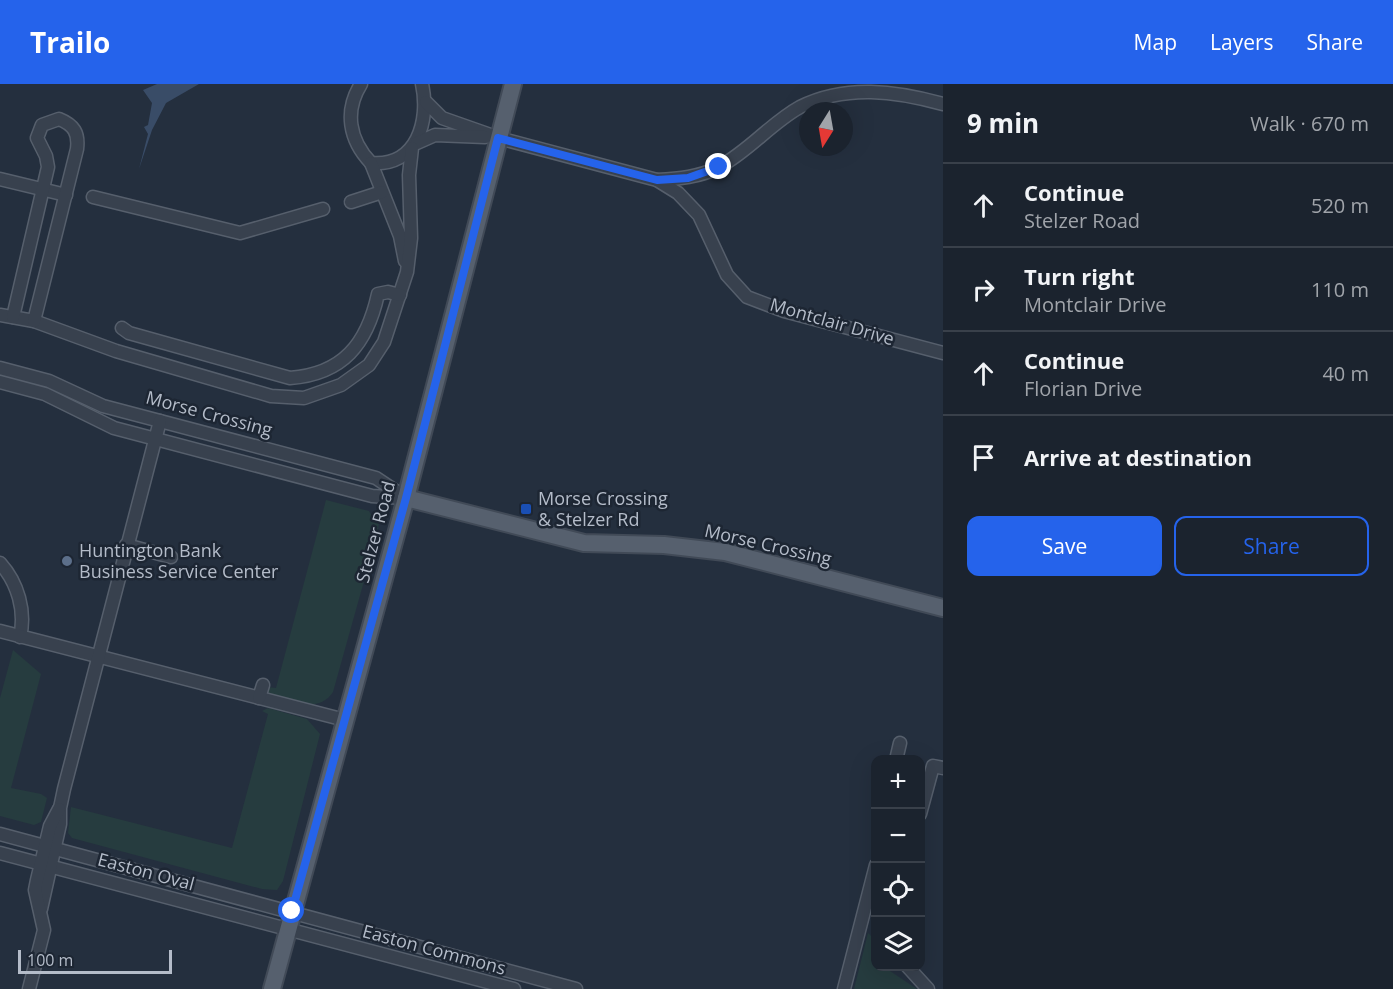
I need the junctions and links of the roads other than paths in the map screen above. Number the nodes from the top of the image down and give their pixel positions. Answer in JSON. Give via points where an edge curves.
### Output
{"nodes":[{"id":1,"x":361,"y":84,"type":"edge"},
{"id":2,"x":422,"y":84,"type":"edge"},
{"id":3,"x":513,"y":84,"type":"edge"},
{"id":4,"x":426,"y":102,"type":"junction"},
{"id":5,"x":943,"y":104,"type":"edge"},
{"id":6,"x":498,"y":138,"type":"junction"},
{"id":7,"x":414,"y":145,"type":"junction"},
{"id":8,"x":371,"y":163,"type":"junction"},
{"id":9,"x":0,"y":179,"type":"edge"},
{"id":10,"x":657,"y":180,"type":"junction"},
{"id":11,"x":44,"y":190,"type":"junction"},
{"id":12,"x":382,"y":192,"type":"junction"},
{"id":13,"x":66,"y":195,"type":"junction"},
{"id":14,"x":93,"y":197,"type":"dead end"},
{"id":15,"x":351,"y":202,"type":"dead end"},
{"id":16,"x":323,"y":209,"type":"dead end"},
{"id":17,"x":407,"y":272,"type":"junction"},
{"id":18,"x":400,"y":295,"type":"junction"},
{"id":19,"x":0,"y":315,"type":"edge"},
{"id":20,"x":13,"y":317,"type":"junction"},
{"id":21,"x":34,"y":321,"type":"junction"},
{"id":22,"x":122,"y":328,"type":"dead end"},
{"id":23,"x":943,"y":352,"type":"edge"},
{"id":24,"x":217,"y":357,"type":"junction"},
{"id":25,"x":0,"y":368,"type":"edge"},
{"id":26,"x":210,"y":378,"type":"junction"},
{"id":27,"x":0,"y":382,"type":"edge"},
{"id":28,"x":160,"y":422,"type":"junction"},
{"id":29,"x":155,"y":439,"type":"junction"},
{"id":30,"x":406,"y":498,"type":"junction"},
{"id":31,"x":126,"y":545,"type":"junction"},
{"id":32,"x":171,"y":557,"type":"dead end"},
{"id":33,"x":0,"y":563,"type":"edge"},
{"id":34,"x":943,"y":608,"type":"edge"},
{"id":35,"x":0,"y":631,"type":"edge"},
{"id":36,"x":20,"y":637,"type":"junction"},
{"id":37,"x":97,"y":657,"type":"junction"},
{"id":38,"x":263,"y":685,"type":"dead end"},
{"id":39,"x":259,"y":698,"type":"junction"},
{"id":40,"x":345,"y":720,"type":"junction"},
{"id":41,"x":900,"y":743,"type":"dead end"},
{"id":42,"x":897,"y":755,"type":"edge"},
{"id":43,"x":943,"y":768,"type":"edge"},
{"id":44,"x":922,"y":809,"type":"edge"},
{"id":45,"x":0,"y":834,"type":"edge"},
{"id":46,"x":50,"y":846,"type":"junction"},
{"id":47,"x":0,"y":853,"type":"edge"},
{"id":48,"x":46,"y":864,"type":"junction"},
{"id":49,"x":871,"y":884,"type":"edge"},
{"id":50,"x":292,"y":911,"type":"junction"},
{"id":51,"x":288,"y":929,"type":"junction"},
{"id":52,"x":912,"y":971,"type":"edge"},
{"id":53,"x":29,"y":989,"type":"edge"},
{"id":54,"x":272,"y":989,"type":"edge"},
{"id":55,"x":513,"y":989,"type":"edge"},
{"id":56,"x":576,"y":989,"type":"edge"},
{"id":57,"x":844,"y":989,"type":"edge"},
{"id":58,"x":928,"y":989,"type":"edge"}],
"edges":[{"from":1,"to":8,"type":"street","via":[[353,99],[352,129],[359,150]]},
{"from":2,"to":4,"type":"street"},
{"from":3,"to":6,"type":"main road","name":"Stelzer Road"},
{"from":4,"to":6,"type":"street","via":[[442,118]]},
{"from":4,"to":7,"type":"street"},
{"from":5,"to":10,"type":"street","via":[[872,90],[841,93],[802,106],[719,167],[688,178]]},
{"from":6,"to":7,"type":"street","via":[[435,135]]},
{"from":6,"to":10,"type":"street","name":"Montclair Drive"},
{"from":6,"to":30,"type":"main road","name":"Stelzer Road"},
{"from":7,"to":8,"type":"street","via":[[403,157]]},
{"from":7,"to":17,"type":"street","via":[[409,174],[411,238]]},
{"from":8,"to":12,"type":"street"},
{"from":9,"to":11,"type":"street"},
{"from":10,"to":23,"type":"street","name":"Montclair Drive","via":[[699,215],[727,275],[747,297],[784,311]]},
{"from":11,"to":13,"type":"street"},
{"from":11,"to":13,"type":"street","via":[[48,167],[37,138],[42,125],[59,119],[74,128],[78,138]]},
{"from":11,"to":20,"type":"street"},
{"from":12,"to":15,"type":"street"},
{"from":12,"to":17,"type":"street","via":[[400,236]]},
{"from":13,"to":21,"type":"street"},
{"from":14,"to":16,"type":"street","via":[[240,232]]},
{"from":17,"to":18,"type":"street"},
{"from":18,"to":24,"type":"street","via":[[378,294],[363,338],[338,364],[322,372],[290,378]]},
{"from":18,"to":26,"type":"street","via":[[384,342],[369,365],[341,385],[304,398],[271,396]]},
{"from":19,"to":20,"type":"street"},
{"from":20,"to":21,"type":"street"},
{"from":21,"to":26,"type":"street","via":[[116,351]]},
{"from":22,"to":24,"type":"street"},
{"from":24,"to":26,"type":"street"},
{"from":25,"to":28,"type":"street","name":"Morse Crossing","via":[[49,381],[103,406]]},
{"from":27,"to":29,"type":"street","name":"Morse Crossing","via":[[45,393],[114,428]]},
{"from":28,"to":29,"type":"street"},
{"from":28,"to":30,"type":"street","name":"Morse Crossing","via":[[376,478]]},
{"from":29,"to":30,"type":"street","name":"Morse Crossing","via":[[372,496]]},
{"from":29,"to":31,"type":"street"},
{"from":30,"to":34,"type":"main road","name":"Morse Crossing","via":[[584,543],[664,545],[724,552]]},
{"from":30,"to":40,"type":"main road","name":"Stelzer Road"},
{"from":31,"to":32,"type":"street"},
{"from":31,"to":37,"type":"street"},
{"from":33,"to":36,"type":"street","via":[[16,590],[22,610]]},
{"from":35,"to":36,"type":"street"},
{"from":36,"to":37,"type":"street"},
{"from":37,"to":39,"type":"street"},
{"from":37,"to":46,"type":"street","via":[[60,808],[60,824]]},
{"from":38,"to":39,"type":"street"},
{"from":39,"to":40,"type":"street"},
{"from":40,"to":50,"type":"main road","name":"Stelzer Road"},
{"from":41,"to":42,"type":"street"},
{"from":43,"to":44,"type":"street","via":[[933,766]]},
{"from":45,"to":46,"type":"street","name":"Easton Oval"},
{"from":46,"to":48,"type":"street"},
{"from":46,"to":50,"type":"street","name":"Easton Oval"},
{"from":47,"to":48,"type":"street","name":"Easton Oval"},
{"from":48,"to":51,"type":"street","name":"Easton Oval"},
{"from":48,"to":53,"type":"street","via":[[35,890],[44,930]]},
{"from":49,"to":57,"type":"street"},
{"from":50,"to":51,"type":"main road","name":"Stelzer Road"},
{"from":50,"to":56,"type":"street","name":"Easton Commons"},
{"from":51,"to":54,"type":"main road","name":"Stelzer Road"},
{"from":51,"to":55,"type":"street","name":"Easton Commons"},
{"from":52,"to":58,"type":"street"}]}
